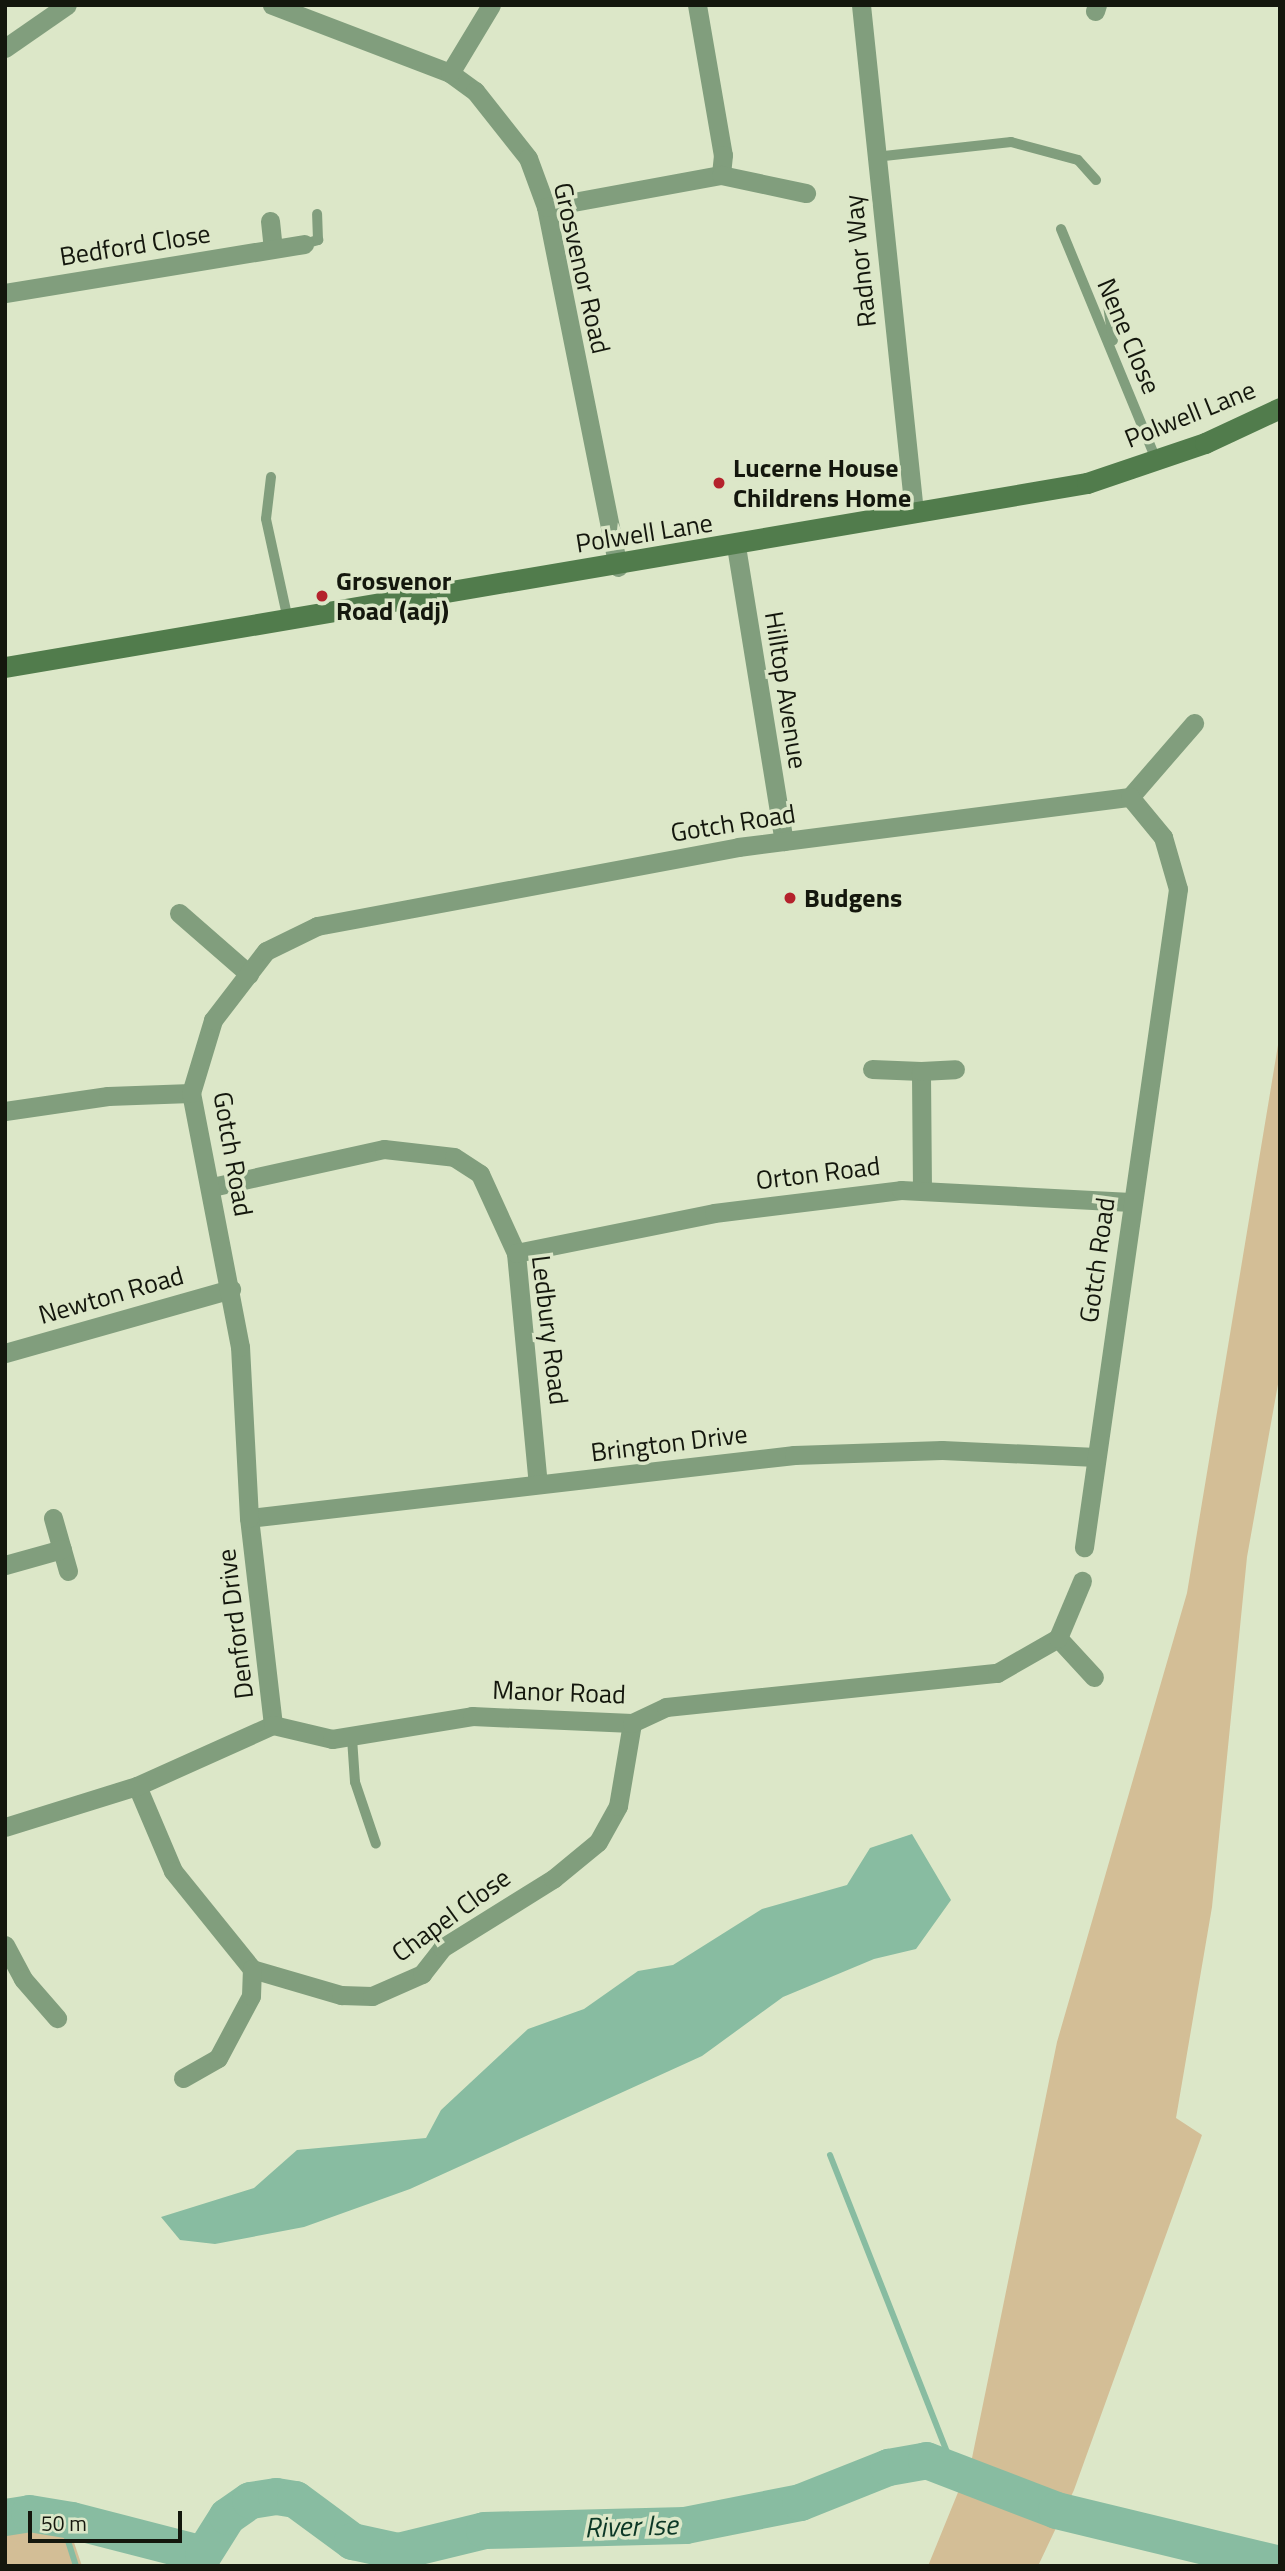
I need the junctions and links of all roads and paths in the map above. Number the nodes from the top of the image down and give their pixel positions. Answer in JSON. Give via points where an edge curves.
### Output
{"nodes":[{"id":1,"x":67,"y":5,"type":"edge"},
{"id":2,"x":272,"y":5,"type":"edge"},
{"id":3,"x":491,"y":5,"type":"edge"},
{"id":4,"x":697,"y":5,"type":"edge"},
{"id":5,"x":861,"y":5,"type":"edge"},
{"id":6,"x":5,"y":48,"type":"edge"},
{"id":7,"x":450,"y":73,"type":"junction"},
{"id":8,"x":875,"y":157,"type":"junction"},
{"id":9,"x":721,"y":175,"type":"junction"},
{"id":10,"x":1096,"y":180,"type":"dead end"},
{"id":11,"x":806,"y":192,"type":"dead end"},
{"id":12,"x":546,"y":207,"type":"junction"},
{"id":13,"x":317,"y":214,"type":"dead end"},
{"id":14,"x":270,"y":220,"type":"dead end"},
{"id":15,"x":1062,"y":229,"type":"dead end"},
{"id":16,"x":304,"y":244,"type":"joint"},
{"id":17,"x":274,"y":248,"type":"junction"},
{"id":18,"x":1106,"y":290,"type":"dead end"},
{"id":19,"x":5,"y":293,"type":"edge"},
{"id":20,"x":1113,"y":342,"type":"junction"},
{"id":21,"x":1280,"y":408,"type":"edge"},
{"id":22,"x":1156,"y":460,"type":"junction"},
{"id":23,"x":271,"y":477,"type":"dead end"},
{"id":24,"x":914,"y":512,"type":"junction"},
{"id":25,"x":736,"y":546,"type":"junction"},
{"id":26,"x":618,"y":567,"type":"junction"},
{"id":27,"x":288,"y":621,"type":"junction"},
{"id":28,"x":5,"y":667,"type":"edge"},
{"id":29,"x":1194,"y":723,"type":"dead end"},
{"id":30,"x":1130,"y":797,"type":"junction"},
{"id":31,"x":783,"y":841,"type":"junction"},
{"id":32,"x":179,"y":913,"type":"dead end"},
{"id":33,"x":250,"y":974,"type":"junction"},
{"id":34,"x":872,"y":1069,"type":"dead end"},
{"id":35,"x":955,"y":1069,"type":"dead end"},
{"id":36,"x":921,"y":1071,"type":"junction"},
{"id":37,"x":191,"y":1093,"type":"junction"},
{"id":38,"x":5,"y":1111,"type":"edge"},
{"id":39,"x":212,"y":1187,"type":"junction"},
{"id":40,"x":922,"y":1190,"type":"junction"},
{"id":41,"x":1131,"y":1202,"type":"junction"},
{"id":42,"x":516,"y":1253,"type":"junction"},
{"id":43,"x":230,"y":1289,"type":"junction"},
{"id":44,"x":5,"y":1353,"type":"edge"},
{"id":45,"x":1096,"y":1457,"type":"junction"},
{"id":46,"x":538,"y":1484,"type":"junction"},
{"id":47,"x":53,"y":1518,"type":"dead end"},
{"id":48,"x":249,"y":1518,"type":"junction"},
{"id":49,"x":1084,"y":1547,"type":"dead end"},
{"id":50,"x":62,"y":1549,"type":"junction"},
{"id":51,"x":5,"y":1565,"type":"edge"},
{"id":52,"x":68,"y":1571,"type":"dead end"},
{"id":53,"x":1082,"y":1581,"type":"dead end"},
{"id":54,"x":1058,"y":1638,"type":"junction"},
{"id":55,"x":1094,"y":1677,"type":"dead end"},
{"id":56,"x":632,"y":1723,"type":"junction"},
{"id":57,"x":273,"y":1725,"type":"junction"},
{"id":58,"x":352,"y":1738,"type":"junction"},
{"id":59,"x":137,"y":1786,"type":"junction"},
{"id":60,"x":5,"y":1827,"type":"edge"},
{"id":61,"x":376,"y":1844,"type":"dead end"},
{"id":62,"x":5,"y":1945,"type":"edge"},
{"id":63,"x":252,"y":1969,"type":"junction"},
{"id":64,"x":57,"y":2018,"type":"dead end"},
{"id":65,"x":183,"y":2078,"type":"dead end"}],
"edges":[{"from":1,"to":6,"type":"street"},
{"from":2,"to":7,"type":"street","name":"Grosvenor Road"},
{"from":3,"to":7,"type":"street"},
{"from":4,"to":9,"type":"street","via":[[723,155]]},
{"from":5,"to":8,"type":"street","name":"Radnor Way"},
{"from":7,"to":12,"type":"street","name":"Grosvenor Road","via":[[475,90],[528,158]]},
{"from":8,"to":10,"type":"lane","via":[[1011,142],[1078,159]]},
{"from":8,"to":24,"type":"street","name":"Radnor Way"},
{"from":9,"to":11,"type":"street"},
{"from":9,"to":12,"type":"street"},
{"from":12,"to":26,"type":"street","name":"Grosvenor Road"},
{"from":13,"to":16,"type":"lane","via":[[318,240]]},
{"from":14,"to":17,"type":"street"},
{"from":15,"to":20,"type":"lane","name":"Nene Close"},
{"from":16,"to":17,"type":"street","name":"Bedford Close"},
{"from":17,"to":19,"type":"street","name":"Bedford Close"},
{"from":18,"to":20,"type":"lane"},
{"from":20,"to":22,"type":"lane","name":"Nene Close"},
{"from":21,"to":22,"type":"street","name":"Polwell Lane"},
{"from":22,"to":24,"type":"street","name":"Polwell Lane","via":[[1087,482]]},
{"from":23,"to":27,"type":"lane","via":[[266,519]]},
{"from":24,"to":25,"type":"street","name":"Polwell Lane"},
{"from":25,"to":26,"type":"street","name":"Polwell Lane"},
{"from":25,"to":31,"type":"street","name":"Hilltop Avenue"},
{"from":26,"to":27,"type":"street","name":"Polwell Lane"},
{"from":27,"to":28,"type":"street","name":"Polwell Lane"},
{"from":29,"to":30,"type":"street"},
{"from":30,"to":31,"type":"street","name":"Gotch Road"},
{"from":30,"to":41,"type":"street","name":"Gotch Road","via":[[1163,837],[1178,889]]},
{"from":31,"to":33,"type":"street","name":"Gotch Road","via":[[317,926],[265,951]]},
{"from":32,"to":33,"type":"street"},
{"from":33,"to":37,"type":"street","name":"Gotch Road","via":[[214,1020]]},
{"from":34,"to":36,"type":"street"},
{"from":35,"to":36,"type":"street"},
{"from":36,"to":40,"type":"street"},
{"from":37,"to":38,"type":"street","via":[[108,1096]]},
{"from":37,"to":39,"type":"street","name":"Gotch Road"},
{"from":39,"to":42,"type":"street","name":"Ledbury Road","via":[[384,1149],[420,1149],[454,1157],[480,1174]]},
{"from":39,"to":43,"type":"street","name":"Gotch Road"},
{"from":40,"to":41,"type":"street","name":"Orton Road"},
{"from":40,"to":42,"type":"street","name":"Orton Road","via":[[796,1200]]},
{"from":41,"to":45,"type":"street","name":"Gotch Road"},
{"from":42,"to":46,"type":"street","name":"Ledbury Road"},
{"from":43,"to":44,"type":"street","name":"Newton Road"},
{"from":43,"to":48,"type":"street","name":"Gotch Road"},
{"from":45,"to":46,"type":"street","name":"Brington Drive","via":[[942,1450],[794,1455]]},
{"from":45,"to":49,"type":"street","name":"Gotch Road"},
{"from":46,"to":48,"type":"street","name":"Brington Drive"},
{"from":47,"to":50,"type":"street"},
{"from":48,"to":57,"type":"street","name":"Denford Drive"},
{"from":50,"to":51,"type":"street"},
{"from":50,"to":52,"type":"street"},
{"from":53,"to":54,"type":"street"},
{"from":54,"to":55,"type":"street"},
{"from":54,"to":56,"type":"street","name":"Manor Road","via":[[996,1673],[666,1707]]},
{"from":56,"to":58,"type":"street","name":"Manor Road","via":[[472,1716]]},
{"from":56,"to":63,"type":"street","name":"Chapel Close","via":[[618,1806],[598,1842],[553,1879],[442,1948],[422,1974],[372,1996],[341,1995]]},
{"from":57,"to":58,"type":"street","name":"Manor Road"},
{"from":57,"to":59,"type":"street"},
{"from":58,"to":61,"type":"lane","via":[[355,1782]]},
{"from":59,"to":60,"type":"street"},
{"from":59,"to":63,"type":"street","via":[[173,1871]]},
{"from":62,"to":64,"type":"street","via":[[23,1979]]},
{"from":63,"to":65,"type":"street","via":[[251,1996],[218,2058]]}]}
